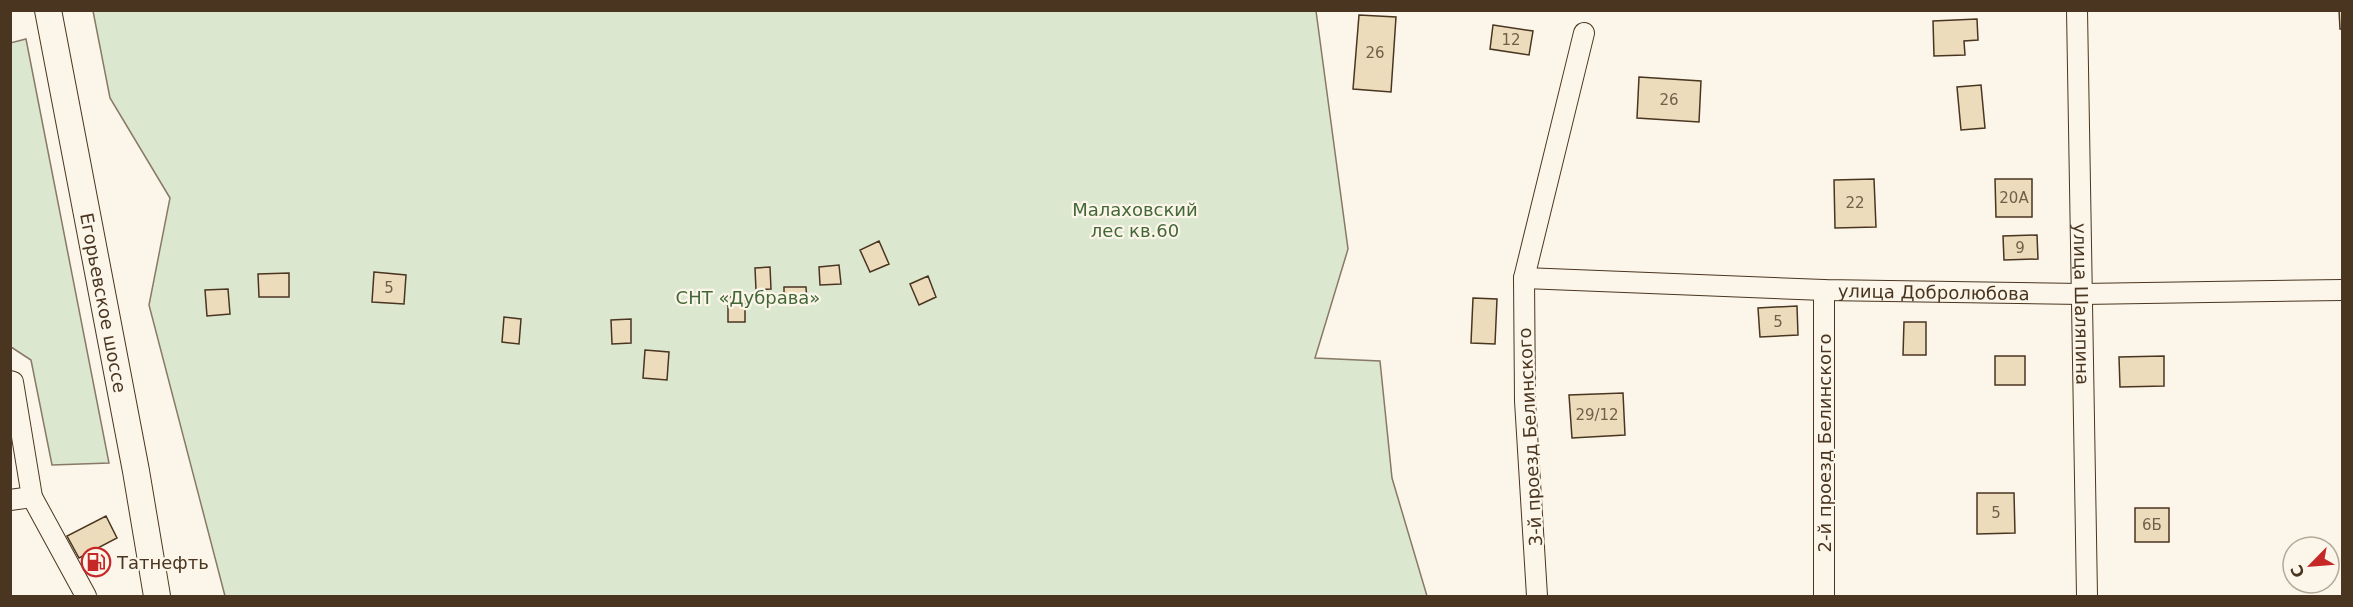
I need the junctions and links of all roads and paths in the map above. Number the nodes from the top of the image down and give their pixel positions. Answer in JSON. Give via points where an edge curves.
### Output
{"nodes":[{"id":1,"x":48,"y":10,"type":"edge"},
{"id":2,"x":2077,"y":10,"type":"edge"},
{"id":3,"x":1584,"y":33,"type":"dead end"},
{"id":4,"x":1524,"y":278,"type":"junction"},
{"id":5,"x":1824,"y":290,"type":"junction"},
{"id":6,"x":2343,"y":290,"type":"edge"},
{"id":7,"x":2082,"y":294,"type":"junction"},
{"id":8,"x":10,"y":381,"type":"edge"},
{"id":9,"x":32,"y":497,"type":"junction"},
{"id":10,"x":10,"y":500,"type":"edge"},
{"id":11,"x":86,"y":597,"type":"edge"},
{"id":12,"x":157,"y":597,"type":"edge"},
{"id":13,"x":1537,"y":597,"type":"edge"},
{"id":14,"x":1824,"y":597,"type":"edge"},
{"id":15,"x":2087,"y":597,"type":"edge"}],
"edges":[{"from":1,"to":12,"type":"main road","name":"Егорьевское шоссе"},
{"from":2,"to":7,"type":"street","name":"улица Шаляпина"},
{"from":3,"to":4,"type":"street","name":"3-й проезд Белинского"},
{"from":4,"to":5,"type":"street","name":"улица Добролюбова"},
{"from":4,"to":13,"type":"street","name":"3-й проезд Белинского","via":[[1525,402]]},
{"from":5,"to":7,"type":"street","name":"улица Добролюбова"},
{"from":5,"to":14,"type":"street","name":"2-й проезд Белинского"},
{"from":6,"to":7,"type":"street","name":"улица Добролюбова"},
{"from":7,"to":15,"type":"street","name":"улица Шаляпина"},
{"from":8,"to":9,"type":"street"},
{"from":9,"to":10,"type":"street"},
{"from":9,"to":11,"type":"street"}]}
